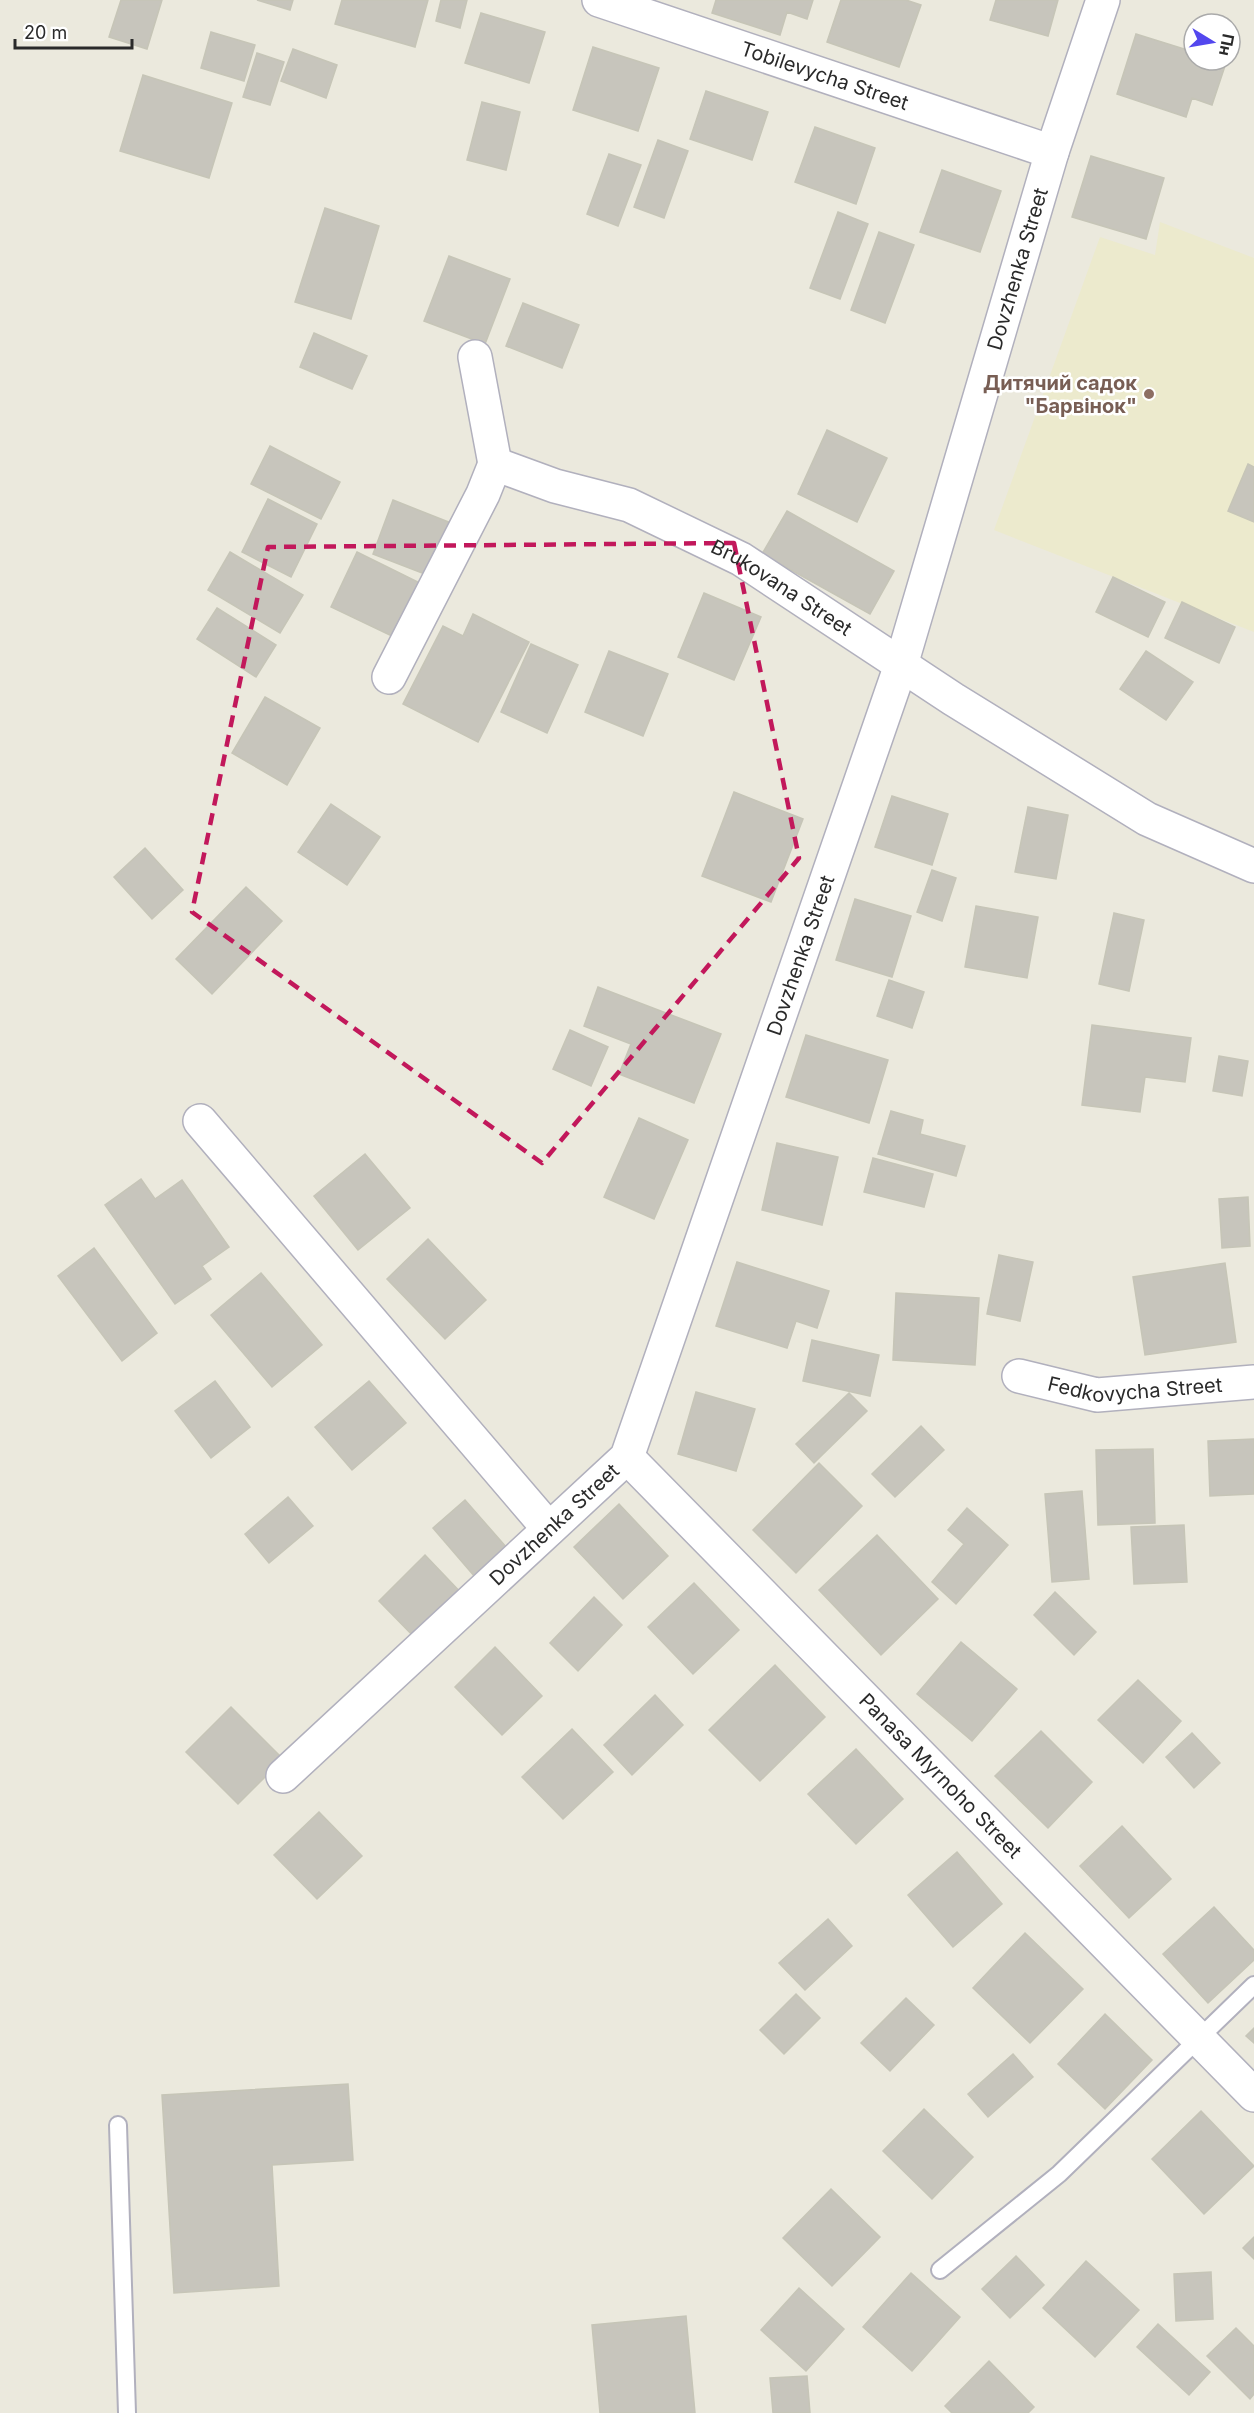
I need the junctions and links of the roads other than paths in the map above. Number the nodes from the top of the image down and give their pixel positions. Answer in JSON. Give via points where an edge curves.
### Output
{"nodes":[{"id":1,"x":599,"y":0,"type":"edge"},
{"id":2,"x":1102,"y":0,"type":"edge"},
{"id":3,"x":1052,"y":152,"type":"junction"},
{"id":4,"x":475,"y":357,"type":"dead end"},
{"id":5,"x":495,"y":464,"type":"junction"},
{"id":6,"x":901,"y":665,"type":"junction"},
{"id":7,"x":389,"y":677,"type":"dead end"},
{"id":8,"x":1254,"y":866,"type":"edge"},
{"id":9,"x":200,"y":1121,"type":"dead end"},
{"id":10,"x":1019,"y":1376,"type":"dead end"},
{"id":11,"x":1254,"y":1382,"type":"edge"},
{"id":12,"x":627,"y":1457,"type":"junction"},
{"id":13,"x":549,"y":1529,"type":"junction"},
{"id":14,"x":283,"y":1776,"type":"dead end"},
{"id":15,"x":1254,"y":1985,"type":"edge"},
{"id":16,"x":1200,"y":2040,"type":"junction"},
{"id":17,"x":1254,"y":2095,"type":"edge"},
{"id":18,"x":118,"y":2125,"type":"dead end"},
{"id":19,"x":940,"y":2270,"type":"dead end"},
{"id":20,"x":127,"y":2413,"type":"edge"}],
"edges":[{"from":1,"to":3,"type":"street","name":"Tobilevycha Street"},
{"from":2,"to":3,"type":"street","name":"Dovzhenka Street"},
{"from":3,"to":6,"type":"street","name":"Dovzhenka Street"},
{"from":4,"to":5,"type":"street"},
{"from":5,"to":6,"type":"street","name":"Brukovana Street","via":[[555,486],[630,505],[741,560]]},
{"from":5,"to":7,"type":"street"},
{"from":6,"to":8,"type":"street","name":"Brukovana Street","via":[[1147,819]]},
{"from":6,"to":12,"type":"street","name":"Dovzhenka Street"},
{"from":9,"to":13,"type":"street"},
{"from":10,"to":11,"type":"street","name":"Fedkovycha Street","via":[[1097,1395]]},
{"from":12,"to":13,"type":"street","name":"Dovzhenka Street"},
{"from":12,"to":16,"type":"street","name":"Panasa Myrnoho Street"},
{"from":13,"to":14,"type":"street","name":"Dovzhenka Street"},
{"from":15,"to":16,"type":"lane"},
{"from":16,"to":17,"type":"street","name":"Panasa Myrnoho Street"},
{"from":16,"to":19,"type":"lane","via":[[1059,2174]]},
{"from":18,"to":20,"type":"lane"}]}
